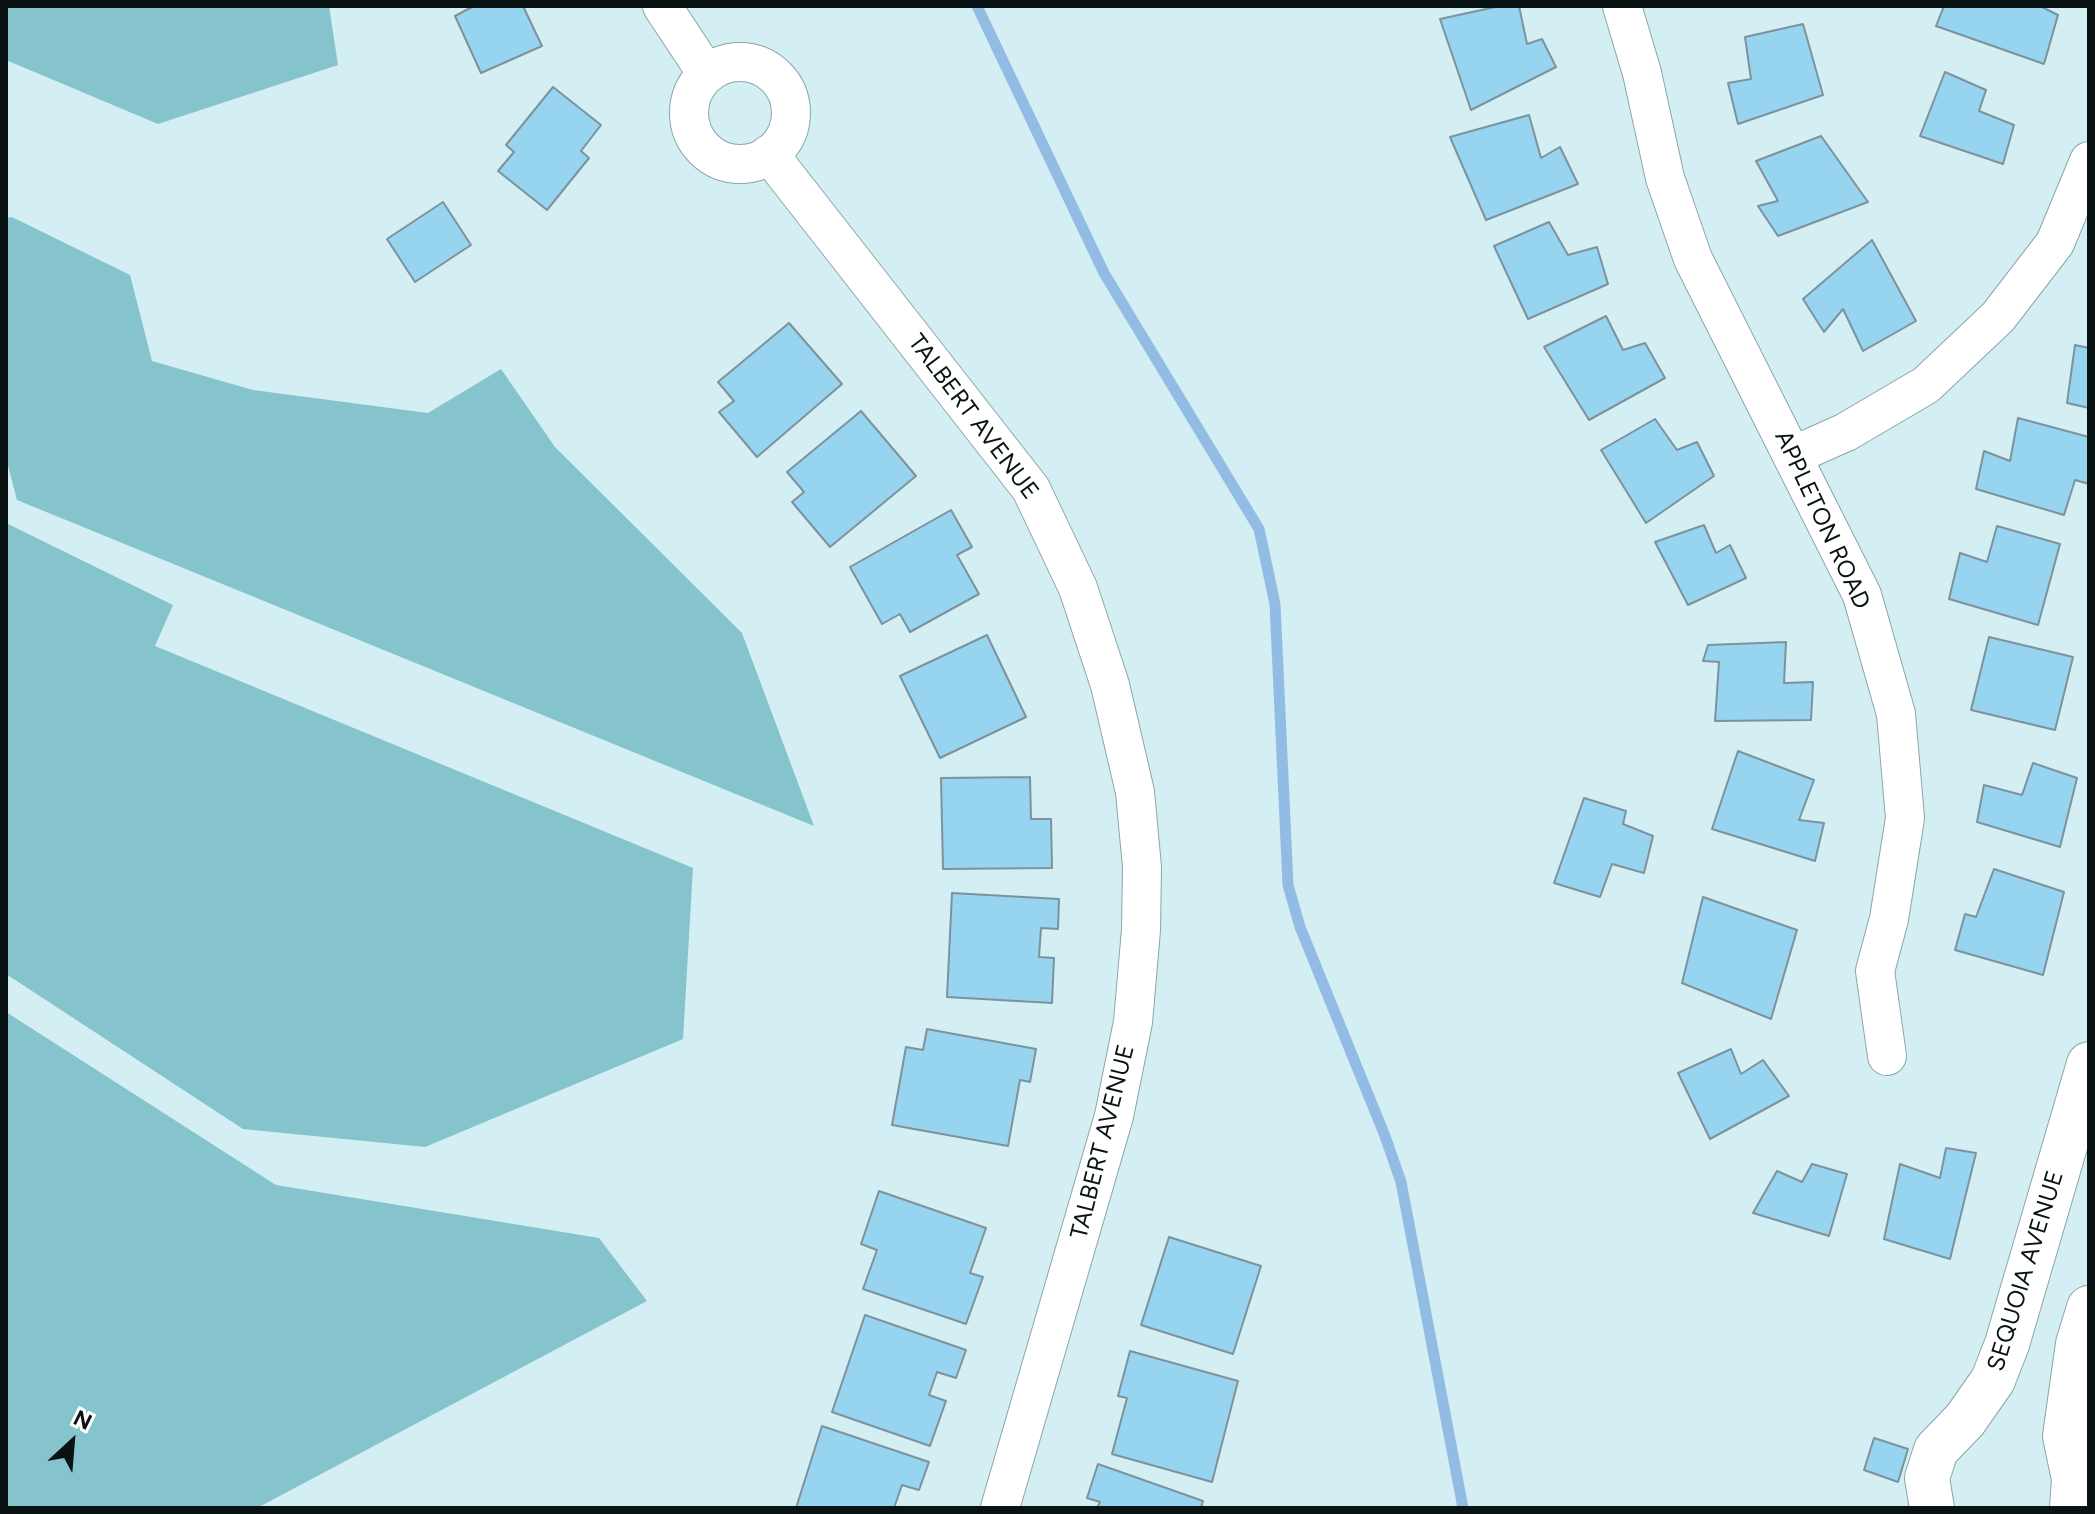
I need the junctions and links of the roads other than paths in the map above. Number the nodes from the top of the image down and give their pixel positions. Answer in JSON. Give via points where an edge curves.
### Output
{"nodes":[{"id":1,"x":662,"y":6,"type":"edge"},
{"id":2,"x":1622,"y":6,"type":"edge"},
{"id":3,"x":707,"y":74,"type":"junction"},
{"id":4,"x":769,"y":154,"type":"junction"},
{"id":5,"x":2089,"y":161,"type":"edge"},
{"id":6,"x":1792,"y":456,"type":"junction"},
{"id":7,"x":1887,"y":1056,"type":"dead end"},
{"id":8,"x":2089,"y":1064,"type":"edge"},
{"id":9,"x":2089,"y":1308,"type":"edge"},
{"id":10,"x":1000,"y":1508,"type":"edge"},
{"id":11,"x":1932,"y":1508,"type":"edge"},
{"id":12,"x":2072,"y":1508,"type":"edge"}],
"edges":[{"from":1,"to":3,"type":"street"},
{"from":2,"to":6,"type":"street","name":"APPLETON ROAD","via":[[1665,178],[1693,259]]},
{"from":3,"to":4,"type":"street","via":[[691,96],[688,113],[700,145],[728,163],[745,164]]},
{"from":3,"to":4,"type":"street","via":[[727,63],[745,62],[776,75],[791,104],[791,121]]},
{"from":4,"to":10,"type":"street","name":"TALBERT AVENUE","via":[[1031,489],[1078,588],[1110,685],[1135,792],[1142,867],[1133,1022],[1114,1116]]},
{"from":5,"to":6,"type":"street","via":[[2055,243],[1998,317],[1926,385],[1846,432]]},
{"from":6,"to":7,"type":"street","name":"APPLETON ROAD","via":[[1862,595],[1896,714],[1905,818],[1875,971]]},
{"from":8,"to":11,"type":"street","name":"SEQUOIA AVENUE","via":[[2007,1344],[1993,1380],[1936,1450],[1927,1478]]},
{"from":9,"to":12,"type":"street","via":[[2078,1344],[2065,1436],[2074,1479]]}]}
